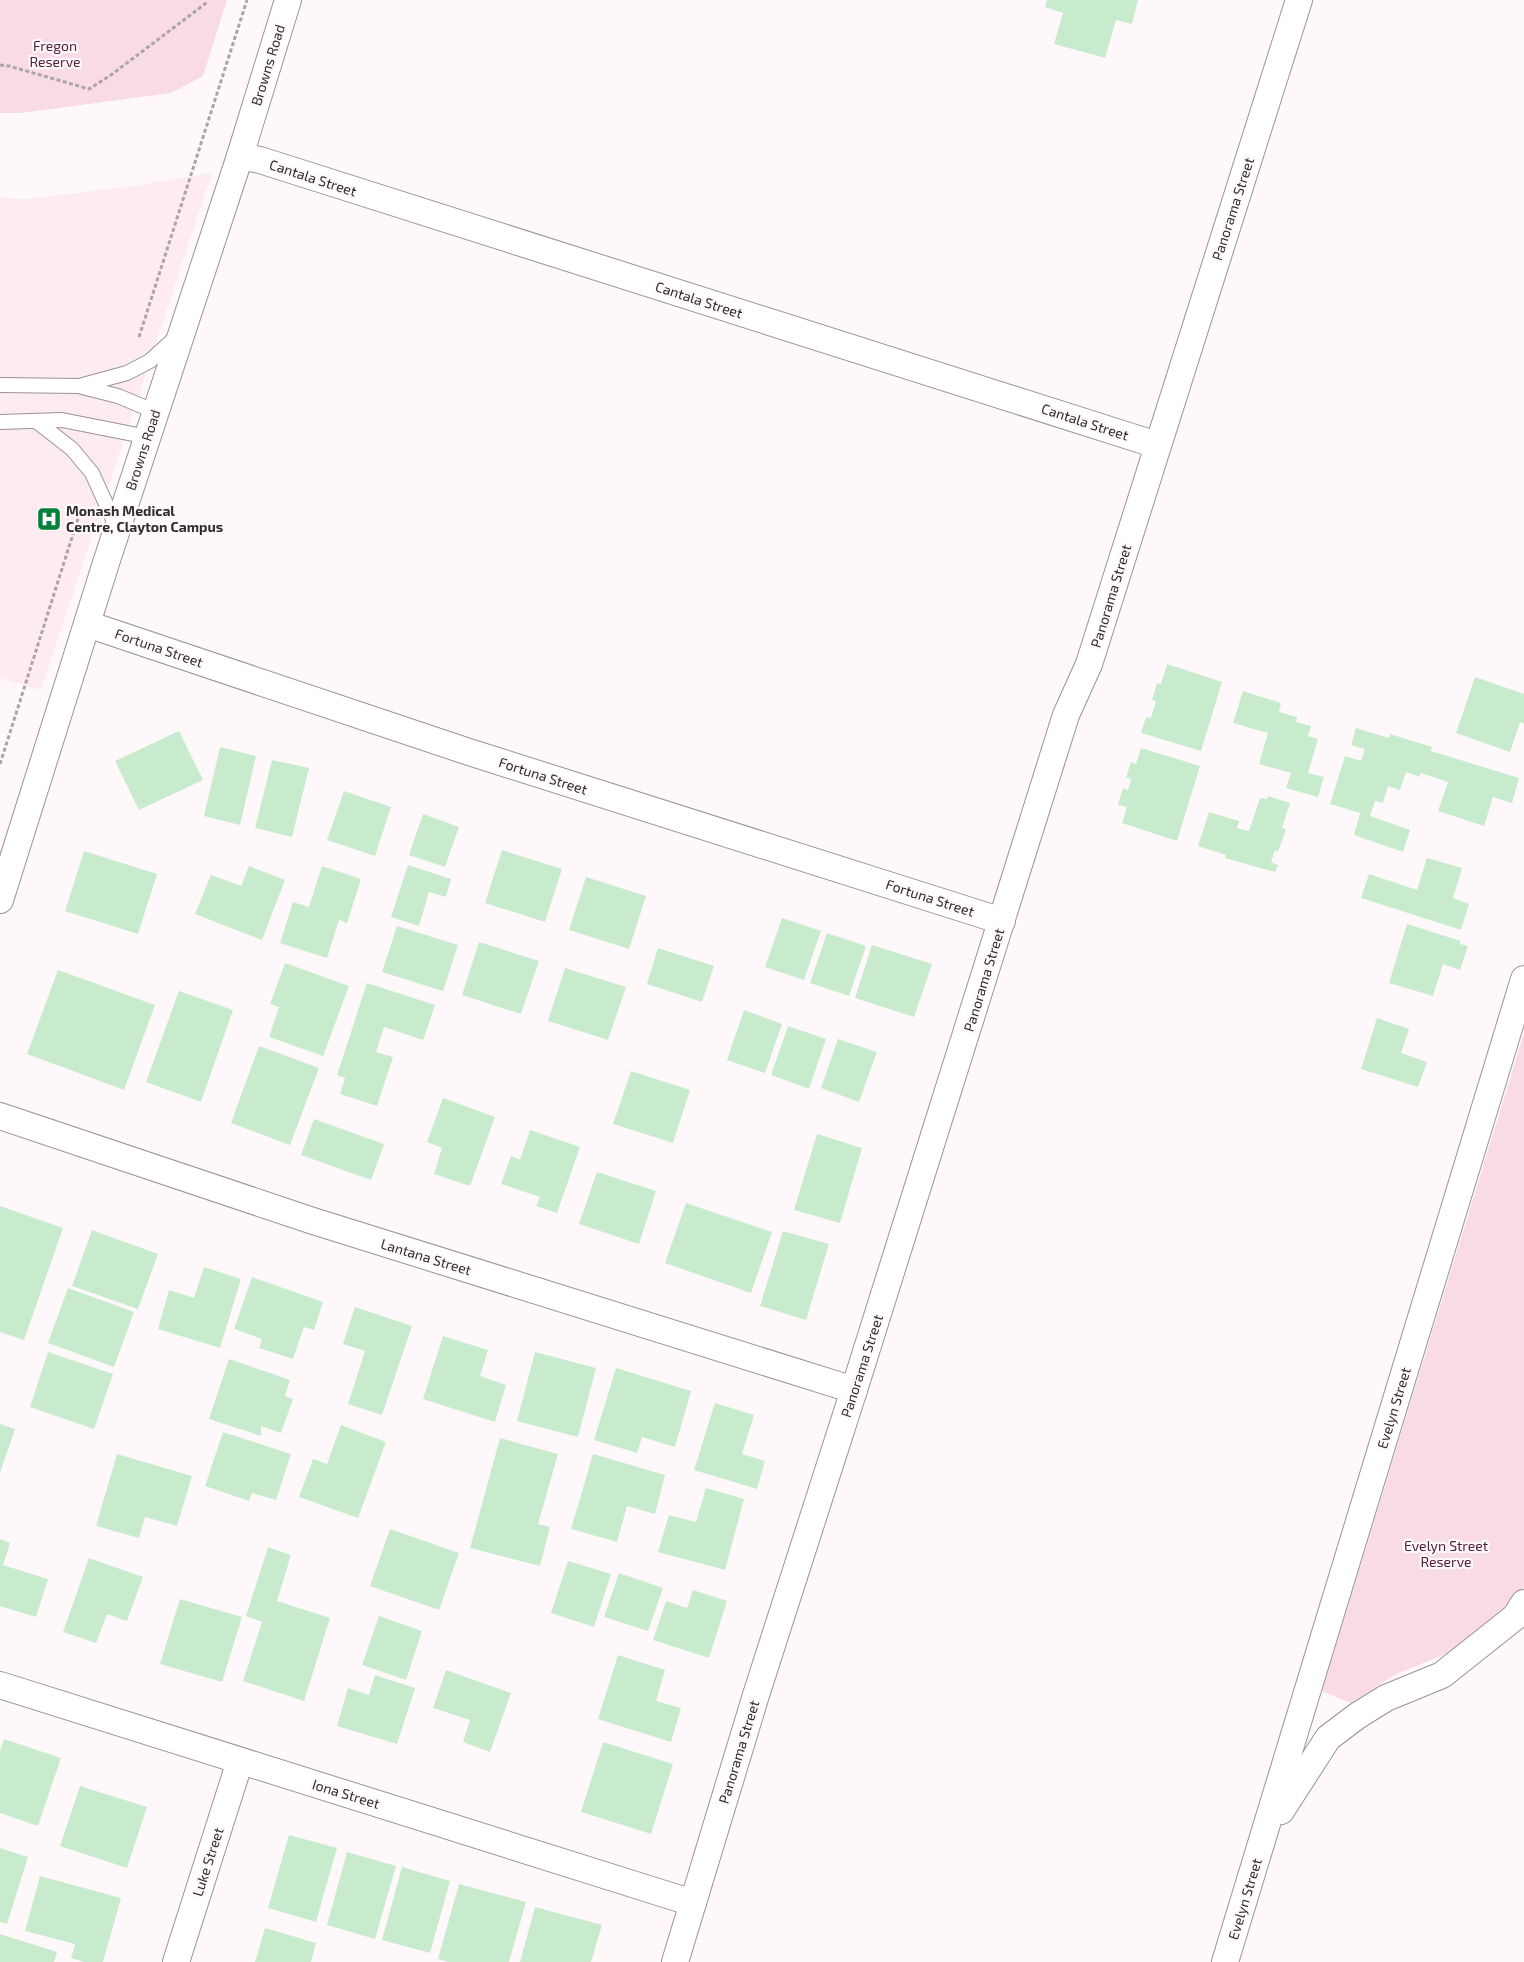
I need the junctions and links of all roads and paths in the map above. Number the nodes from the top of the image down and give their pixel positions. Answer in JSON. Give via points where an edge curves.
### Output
{"nodes":[{"id":1,"x":207,"y":0,"type":"edge"},
{"id":2,"x":288,"y":0,"type":"edge"},
{"id":3,"x":1299,"y":0,"type":"edge"},
{"id":4,"x":0,"y":65,"type":"edge"},
{"id":5,"x":240,"y":156,"type":"junction"},
{"id":6,"x":182,"y":332,"type":"junction"},
{"id":7,"x":0,"y":385,"type":"edge"},
{"id":8,"x":78,"y":386,"type":"junction"},
{"id":9,"x":156,"y":412,"type":"junction"},
{"id":10,"x":36,"y":421,"type":"junction"},
{"id":11,"x":0,"y":422,"type":"edge"},
{"id":12,"x":148,"y":437,"type":"junction"},
{"id":13,"x":1157,"y":445,"type":"junction"},
{"id":14,"x":117,"y":529,"type":"junction"},
{"id":15,"x":87,"y":624,"type":"junction"},
{"id":16,"x":0,"y":900,"type":"edge"},
{"id":17,"x":1002,"y":921,"type":"junction"},
{"id":18,"x":1524,"y":979,"type":"edge"},
{"id":19,"x":0,"y":1116,"type":"edge"},
{"id":20,"x":854,"y":1390,"type":"junction"},
{"id":21,"x":1524,"y":1603,"type":"edge"},
{"id":22,"x":0,"y":1685,"type":"edge"},
{"id":23,"x":240,"y":1761,"type":"junction"},
{"id":24,"x":1264,"y":1837,"type":"junction"},
{"id":25,"x":693,"y":1903,"type":"junction"},
{"id":26,"x":176,"y":1962,"type":"edge"},
{"id":27,"x":674,"y":1962,"type":"edge"},
{"id":28,"x":1225,"y":1962,"type":"edge"}],
"edges":[{"from":1,"to":4,"type":"path","via":[[111,75],[88,89]]},
{"from":2,"to":5,"type":"street","name":"Browns Road"},
{"from":3,"to":13,"type":"street","name":"Panorama Street"},
{"from":5,"to":6,"type":"street","name":"Browns Road"},
{"from":5,"to":13,"type":"street","name":"Cantala Street"},
{"from":6,"to":8,"type":"lane","via":[[155,357],[135,369]]},
{"from":6,"to":9,"type":"street","name":"Browns Road"},
{"from":7,"to":8,"type":"lane"},
{"from":8,"to":9,"type":"lane","via":[[118,396]]},
{"from":9,"to":12,"type":"street","name":"Browns Road"},
{"from":10,"to":11,"type":"lane"},
{"from":10,"to":12,"type":"lane","via":[[62,420]]},
{"from":10,"to":14,"type":"lane","via":[[72,449],[92,474]]},
{"from":12,"to":14,"type":"street","name":"Browns Road"},
{"from":13,"to":17,"type":"street","name":"Panorama Street","via":[[1089,664],[1066,715]]},
{"from":14,"to":15,"type":"street","name":"Browns Road"},
{"from":15,"to":16,"type":"street","name":"Browns Road"},
{"from":15,"to":17,"type":"street","name":"Fortuna Street","via":[[469,752]]},
{"from":17,"to":20,"type":"street","name":"Panorama Street"},
{"from":18,"to":24,"type":"street","name":"Evelyn Street"},
{"from":19,"to":20,"type":"street","name":"Lantana Street","via":[[310,1220]]},
{"from":20,"to":25,"type":"street","name":"Panorama Street"},
{"from":21,"to":24,"type":"street","name":"Evelyn Street","via":[[1515,1617],[1442,1675],[1386,1698],[1328,1738]]},
{"from":22,"to":23,"type":"street","name":"Iona Street"},
{"from":23,"to":25,"type":"street","name":"Iona Street"},
{"from":23,"to":26,"type":"street","name":"Luke Street"},
{"from":24,"to":28,"type":"street","name":"Evelyn Street"},
{"from":25,"to":27,"type":"street","name":"Panorama Street"}]}
